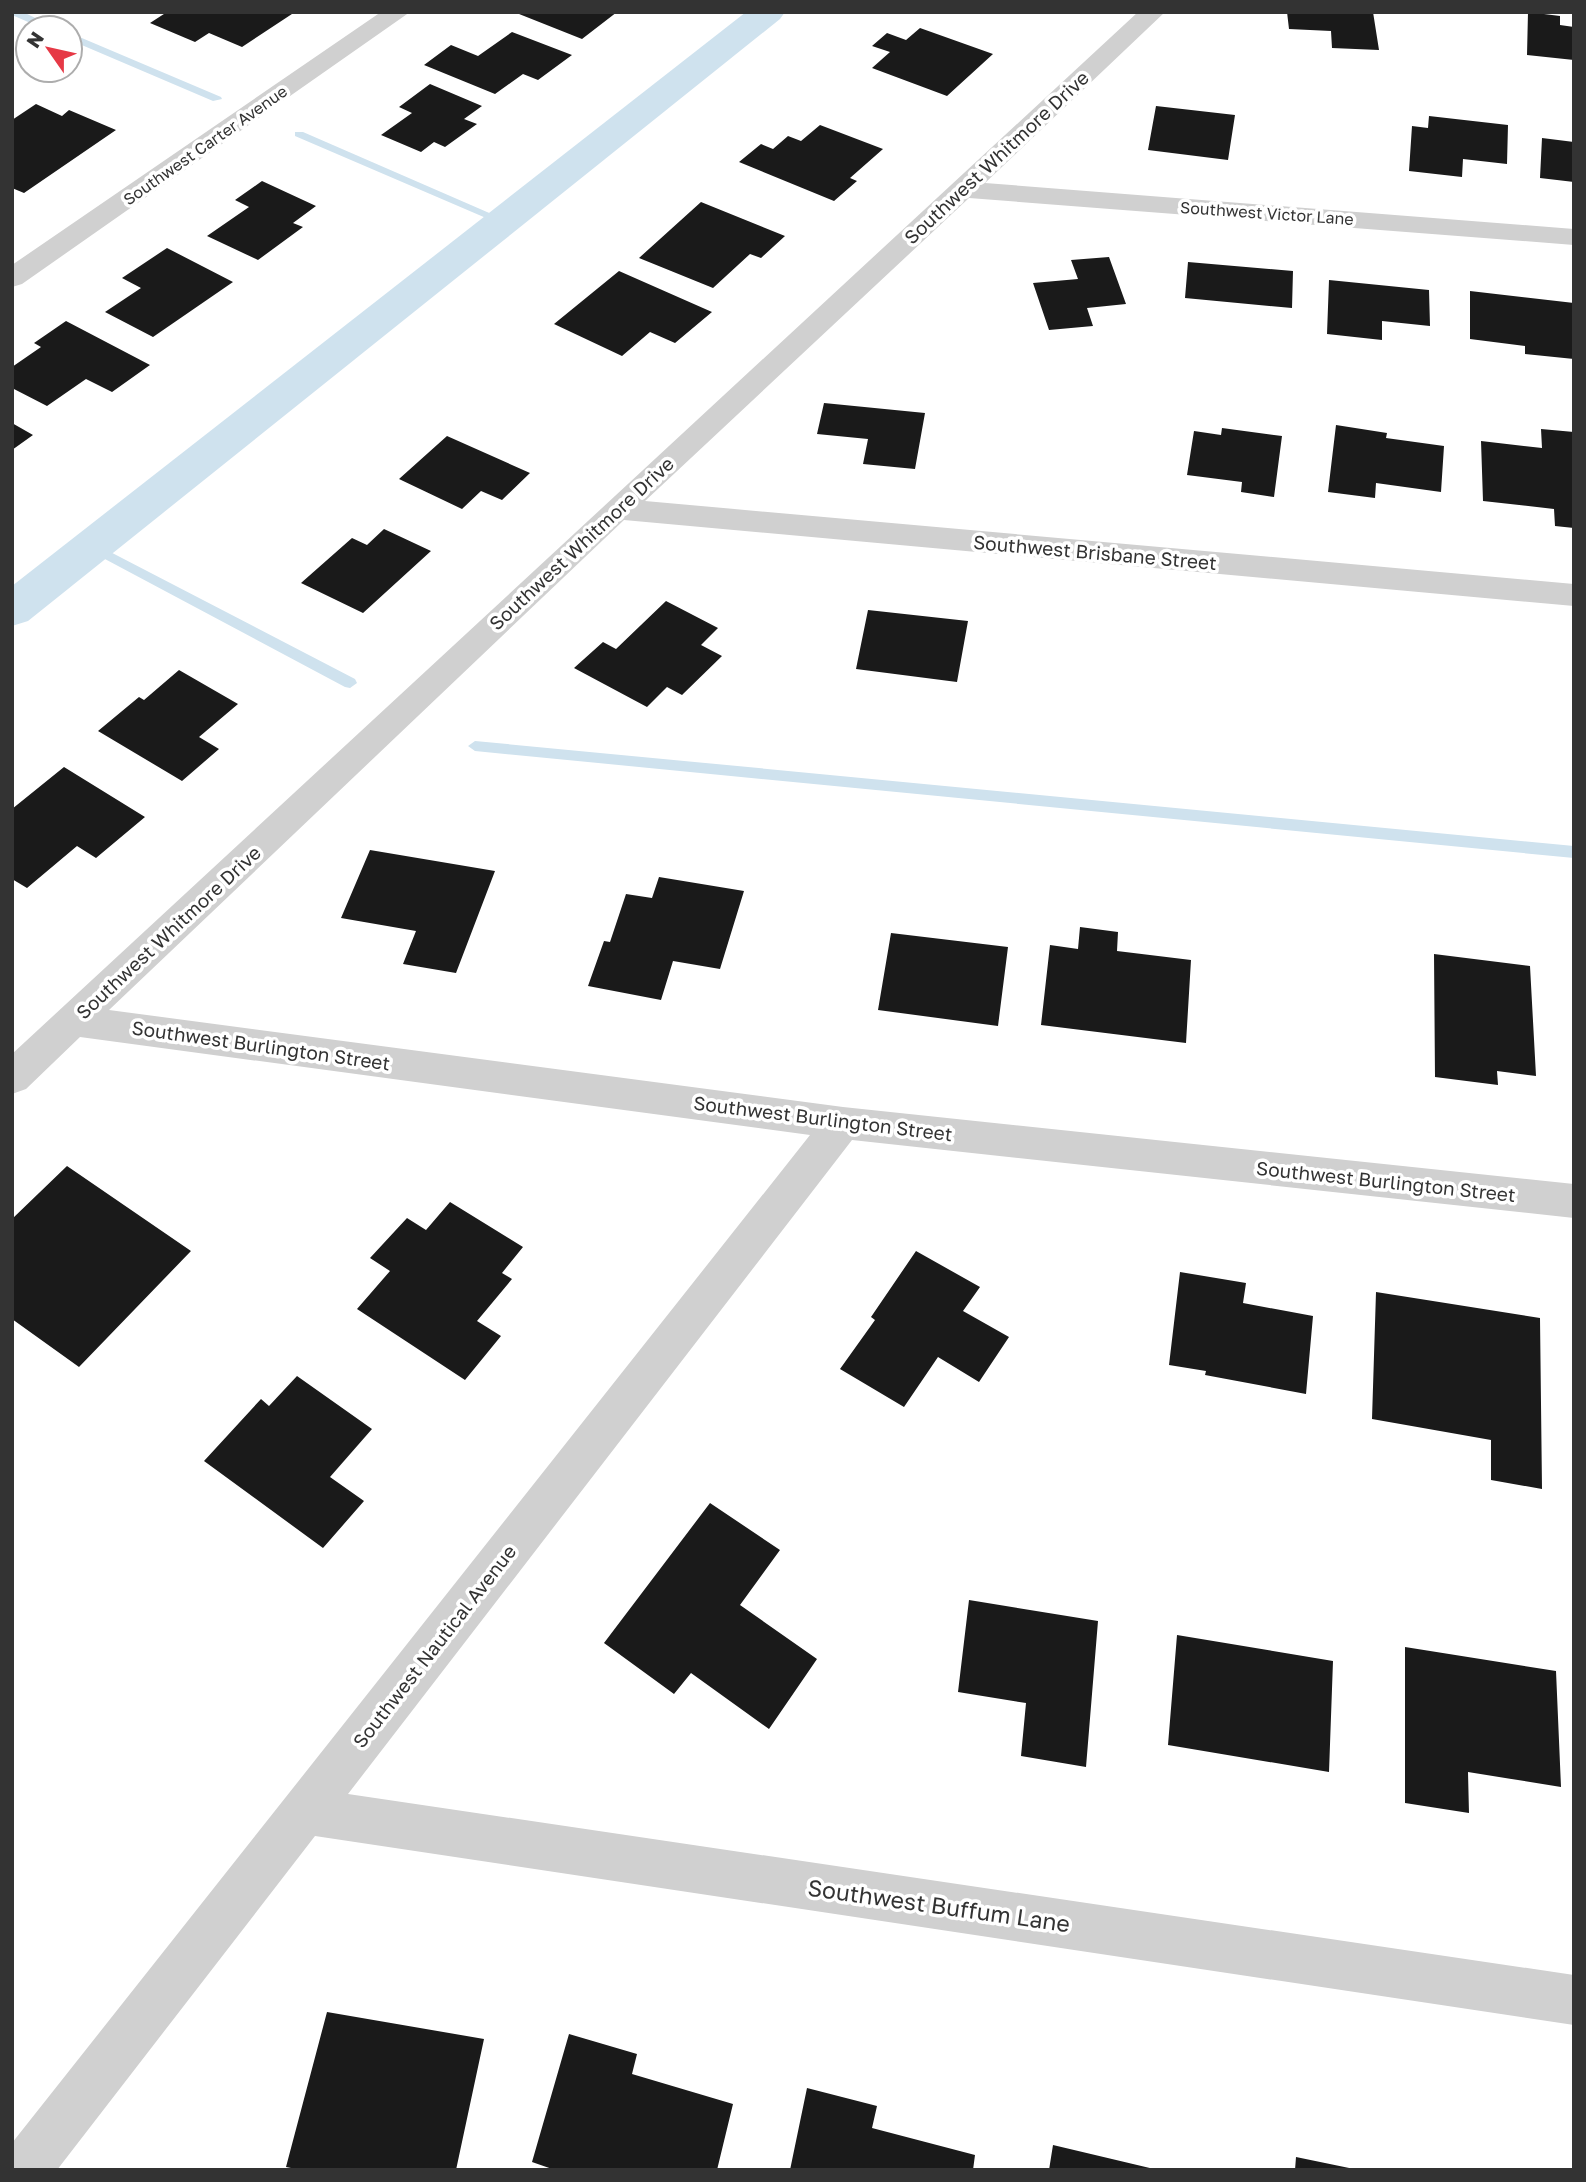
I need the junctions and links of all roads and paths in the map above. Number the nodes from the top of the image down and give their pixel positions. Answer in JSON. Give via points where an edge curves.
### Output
{"nodes":[{"id":1,"x":398,"y":12,"type":"edge"},
{"id":2,"x":1153,"y":12,"type":"edge"},
{"id":3,"x":960,"y":189,"type":"junction"},
{"id":4,"x":1574,"y":237,"type":"edge"},
{"id":5,"x":17,"y":269,"type":"edge"},
{"id":6,"x":617,"y":509,"type":"junction"},
{"id":7,"x":1574,"y":595,"type":"edge"},
{"id":8,"x":74,"y":1021,"type":"junction"},
{"id":9,"x":12,"y":1078,"type":"edge"},
{"id":10,"x":843,"y":1123,"type":"junction"},
{"id":11,"x":1574,"y":1201,"type":"edge"},
{"id":12,"x":305,"y":1811,"type":"junction"},
{"id":13,"x":1574,"y":2000,"type":"edge"},
{"id":14,"x":24,"y":2170,"type":"edge"}],
"edges":[{"from":1,"to":5,"type":"street","name":"Southwest Carter Avenue"},
{"from":2,"to":3,"type":"street","name":"Southwest Whitmore Drive"},
{"from":3,"to":4,"type":"street","name":"Southwest Victor Lane"},
{"from":3,"to":6,"type":"street","name":"Southwest Whitmore Drive"},
{"from":6,"to":7,"type":"street","name":"Southwest Brisbane Street"},
{"from":6,"to":8,"type":"street","name":"Southwest Whitmore Drive"},
{"from":8,"to":9,"type":"street","name":"Southwest Whitmore Drive"},
{"from":8,"to":10,"type":"street","name":"Southwest Burlington Street"},
{"from":10,"to":11,"type":"street","name":"Southwest Burlington Street"},
{"from":10,"to":12,"type":"street","name":"Southwest Nautical Avenue"},
{"from":12,"to":13,"type":"street","name":"Southwest Buffum Lane"},
{"from":12,"to":14,"type":"street","name":"Southwest Nautical Avenue"}]}
